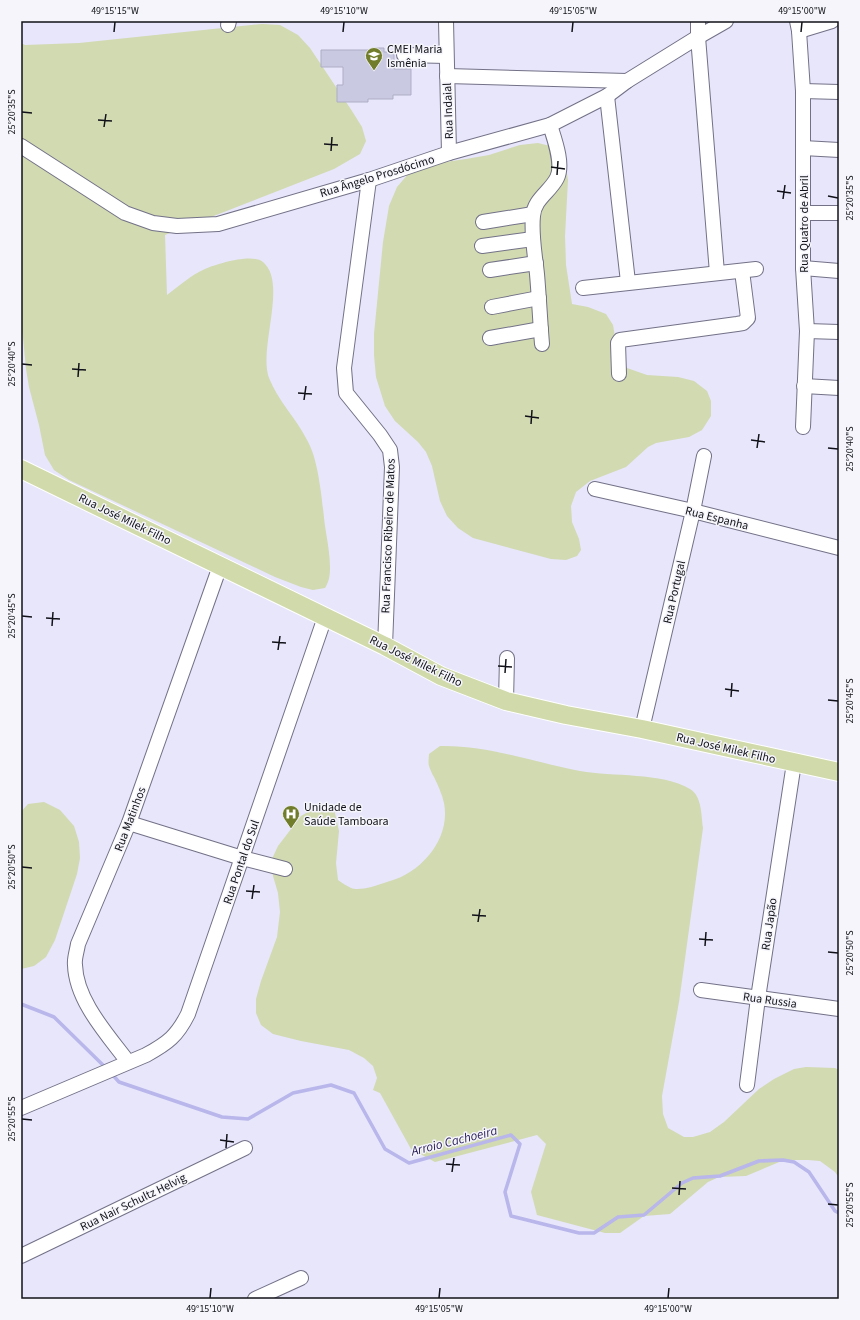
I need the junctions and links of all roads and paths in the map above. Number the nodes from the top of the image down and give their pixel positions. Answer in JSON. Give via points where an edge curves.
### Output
{"nodes":[{"id":1,"x":446,"y":21,"type":"edge"},
{"id":2,"x":698,"y":21,"type":"edge"},
{"id":3,"x":726,"y":21,"type":"edge"},
{"id":4,"x":832,"y":21,"type":"edge"},
{"id":5,"x":798,"y":26,"type":"edge"},
{"id":6,"x":698,"y":37,"type":"junction"},
{"id":7,"x":404,"y":55,"type":"dead end"},
{"id":8,"x":446,"y":56,"type":"junction"},
{"id":9,"x":447,"y":76,"type":"junction"},
{"id":10,"x":627,"y":81,"type":"junction"},
{"id":11,"x":803,"y":91,"type":"junction"},
{"id":12,"x":839,"y":92,"type":"edge"},
{"id":13,"x":606,"y":96,"type":"junction"},
{"id":14,"x":550,"y":125,"type":"junction"},
{"id":15,"x":21,"y":146,"type":"edge"},
{"id":16,"x":803,"y":148,"type":"junction"},
{"id":17,"x":839,"y":150,"type":"edge"},
{"id":18,"x":449,"y":153,"type":"junction"},
{"id":19,"x":369,"y":180,"type":"junction"},
{"id":20,"x":803,"y":213,"type":"junction"},
{"id":21,"x":839,"y":213,"type":"edge"},
{"id":22,"x":533,"y":214,"type":"junction"},
{"id":23,"x":483,"y":222,"type":"dead end"},
{"id":24,"x":533,"y":239,"type":"junction"},
{"id":25,"x":482,"y":246,"type":"dead end"},
{"id":26,"x":536,"y":263,"type":"junction"},
{"id":27,"x":803,"y":268,"type":"junction"},
{"id":28,"x":490,"y":270,"type":"dead end"},
{"id":29,"x":839,"y":270,"type":"edge"},
{"id":30,"x":717,"y":273,"type":"junction"},
{"id":31,"x":628,"y":282,"type":"junction"},
{"id":32,"x":583,"y":288,"type":"dead end"},
{"id":33,"x":539,"y":298,"type":"junction"},
{"id":34,"x":492,"y":307,"type":"dead end"},
{"id":35,"x":541,"y":329,"type":"junction"},
{"id":36,"x":807,"y":331,"type":"junction"},
{"id":37,"x":839,"y":332,"type":"edge"},
{"id":38,"x":490,"y":338,"type":"dead end"},
{"id":39,"x":542,"y":344,"type":"dead end"},
{"id":40,"x":619,"y":374,"type":"dead end"},
{"id":41,"x":804,"y":386,"type":"junction"},
{"id":42,"x":839,"y":388,"type":"edge"},
{"id":43,"x":803,"y":427,"type":"dead end"},
{"id":44,"x":704,"y":456,"type":"dead end"},
{"id":45,"x":21,"y":469,"type":"edge"},
{"id":46,"x":595,"y":489,"type":"dead end"},
{"id":47,"x":692,"y":512,"type":"junction"},
{"id":48,"x":839,"y":548,"type":"edge"},
{"id":49,"x":220,"y":566,"type":"junction"},
{"id":50,"x":325,"y":617,"type":"junction"},
{"id":51,"x":385,"y":646,"type":"junction"},
{"id":52,"x":507,"y":658,"type":"dead end"},
{"id":53,"x":506,"y":701,"type":"junction"},
{"id":54,"x":642,"y":728,"type":"junction"},
{"id":55,"x":794,"y":763,"type":"junction"},
{"id":56,"x":838,"y":768,"type":"edge"},
{"id":57,"x":129,"y":823,"type":"junction"},
{"id":58,"x":242,"y":858,"type":"junction"},
{"id":59,"x":285,"y":869,"type":"dead end"},
{"id":60,"x":701,"y":990,"type":"dead end"},
{"id":61,"x":758,"y":998,"type":"junction"},
{"id":62,"x":839,"y":1009,"type":"edge"},
{"id":63,"x":128,"y":1062,"type":"junction"},
{"id":64,"x":747,"y":1085,"type":"dead end"},
{"id":65,"x":21,"y":1108,"type":"edge"},
{"id":66,"x":244,"y":1148,"type":"dead end"},
{"id":67,"x":21,"y":1256,"type":"edge"},
{"id":68,"x":300,"y":1278,"type":"dead end"},
{"id":69,"x":255,"y":1299,"type":"edge"}],
"edges":[{"from":1,"to":8,"type":"street","name":"Rua Indaial"},
{"from":2,"to":6,"type":"street"},
{"from":3,"to":6,"type":"street","name":"Rua Ângelo Prosdócimo"},
{"from":4,"to":5,"type":"street"},
{"from":5,"to":11,"type":"street","name":"Rua Quatro de Abril"},
{"from":6,"to":10,"type":"street","name":"Rua Ângelo Prosdócimo"},
{"from":6,"to":30,"type":"street"},
{"from":7,"to":8,"type":"street"},
{"from":8,"to":9,"type":"street","name":"Rua Indaial"},
{"from":9,"to":10,"type":"street"},
{"from":9,"to":18,"type":"street","name":"Rua Indaial"},
{"from":10,"to":13,"type":"street","name":"Rua Ângelo Prosdócimo"},
{"from":11,"to":12,"type":"street"},
{"from":11,"to":16,"type":"street","name":"Rua Quatro de Abril"},
{"from":13,"to":14,"type":"street","name":"Rua Ângelo Prosdócimo"},
{"from":13,"to":31,"type":"street"},
{"from":14,"to":18,"type":"street","name":"Rua Ângelo Prosdócimo"},
{"from":14,"to":22,"type":"street","via":[[560,164],[558,177],[537,202]]},
{"from":15,"to":19,"type":"street","name":"Rua Ângelo Prosdócimo","via":[[124,213],[153,223],[177,226],[218,224]]},
{"from":16,"to":17,"type":"street"},
{"from":16,"to":20,"type":"street","name":"Rua Quatro de Abril"},
{"from":18,"to":19,"type":"street","name":"Rua Ângelo Prosdócimo"},
{"from":19,"to":51,"type":"street","name":"Rua Francisco Ribeiro de Matos","via":[[344,368],[346,393],[390,450],[392,467]]},
{"from":20,"to":21,"type":"street"},
{"from":20,"to":27,"type":"street","name":"Rua Quatro de Abril"},
{"from":22,"to":23,"type":"street"},
{"from":22,"to":24,"type":"street"},
{"from":24,"to":25,"type":"street"},
{"from":24,"to":26,"type":"street"},
{"from":26,"to":28,"type":"street"},
{"from":26,"to":33,"type":"street"},
{"from":27,"to":29,"type":"street"},
{"from":27,"to":36,"type":"street","name":"Rua Quatro de Abril"},
{"from":30,"to":31,"type":"street"},
{"from":30,"to":40,"type":"street","via":[[749,270],[747,321],[620,340]]},
{"from":31,"to":32,"type":"street"},
{"from":33,"to":34,"type":"street"},
{"from":33,"to":35,"type":"street"},
{"from":35,"to":38,"type":"street"},
{"from":35,"to":39,"type":"street"},
{"from":36,"to":37,"type":"street"},
{"from":36,"to":41,"type":"street","name":"Rua Quatro de Abril"},
{"from":41,"to":42,"type":"street"},
{"from":41,"to":43,"type":"street","name":"Rua Quatro de Abril"},
{"from":44,"to":47,"type":"street","name":"Rua Portugal"},
{"from":45,"to":49,"type":"main road","name":"Rua José Milek Filho"},
{"from":46,"to":47,"type":"street","name":"Rua Espanha"},
{"from":47,"to":48,"type":"street","name":"Rua Espanha"},
{"from":47,"to":54,"type":"street","name":"Rua Portugal"},
{"from":49,"to":50,"type":"main road","name":"Rua José Milek Filho"},
{"from":49,"to":57,"type":"street","name":"Rua Matinhos"},
{"from":50,"to":51,"type":"main road","name":"Rua José Milek Filho"},
{"from":50,"to":58,"type":"street","name":"Rua Pontal do Sul"},
{"from":51,"to":53,"type":"main road","name":"Rua José Milek Filho","via":[[441,676]]},
{"from":52,"to":53,"type":"street"},
{"from":53,"to":54,"type":"main road","name":"Rua José Milek Filho","via":[[566,715]]},
{"from":54,"to":55,"type":"main road","name":"Rua José Milek Filho"},
{"from":55,"to":56,"type":"main road","name":"Rua José Milek Filho"},
{"from":55,"to":61,"type":"street","name":"Rua Japão"},
{"from":57,"to":58,"type":"street"},
{"from":57,"to":63,"type":"street","name":"Rua Matinhos","via":[[78,944],[74,965],[78,985],[90,1011]]},
{"from":58,"to":59,"type":"street"},
{"from":58,"to":63,"type":"street","name":"Rua Pontal do Sul","via":[[182,1026],[172,1039],[159,1048]]},
{"from":60,"to":61,"type":"street","name":"Rua Russia"},
{"from":61,"to":62,"type":"street","name":"Rua Russia"},
{"from":61,"to":64,"type":"street","name":"Rua Japão"},
{"from":63,"to":65,"type":"street","name":"Rua Pontal do Sul"},
{"from":66,"to":67,"type":"street","name":"Rua Nair Schultz Helvig"},
{"from":68,"to":69,"type":"street"}]}
